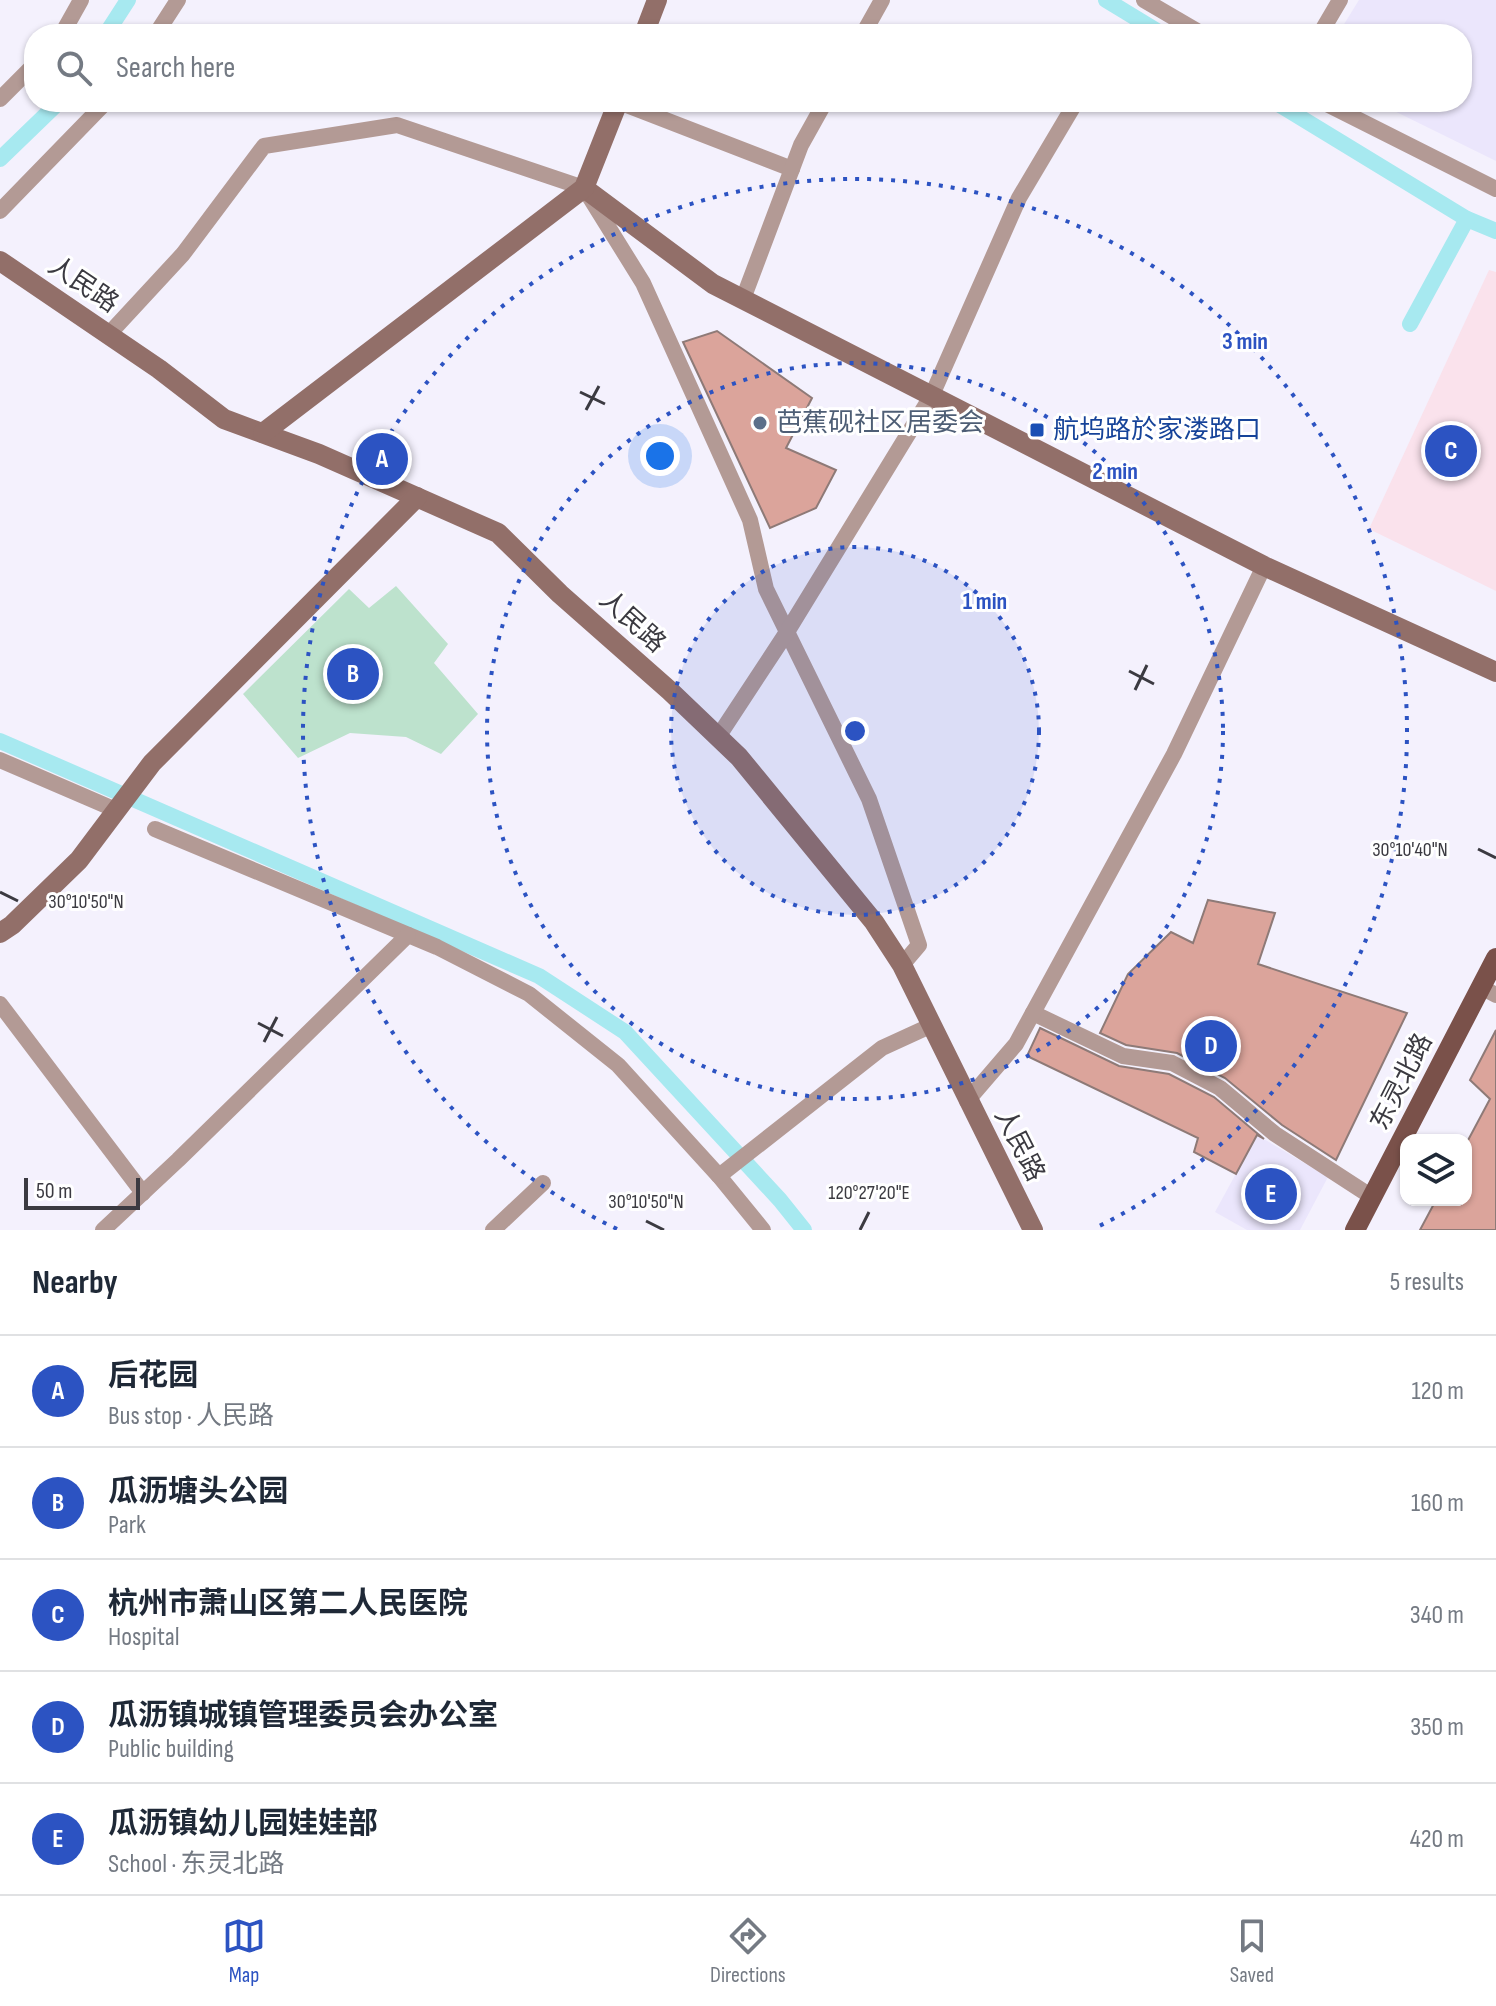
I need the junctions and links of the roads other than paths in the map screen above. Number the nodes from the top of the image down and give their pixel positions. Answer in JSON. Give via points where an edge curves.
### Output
{"nodes":[{"id":1,"x":81,"y":0,"type":"edge"},
{"id":2,"x":178,"y":0,"type":"edge"},
{"id":3,"x":657,"y":0,"type":"edge"},
{"id":4,"x":882,"y":0,"type":"edge"},
{"id":5,"x":1144,"y":0,"type":"edge"},
{"id":6,"x":1340,"y":0,"type":"edge"},
{"id":7,"x":68,"y":24,"type":"edge"},
{"id":8,"x":162,"y":24,"type":"edge"},
{"id":9,"x":648,"y":24,"type":"edge"},
{"id":10,"x":869,"y":24,"type":"edge"},
{"id":11,"x":1185,"y":24,"type":"edge"},
{"id":12,"x":1326,"y":24,"type":"edge"},
{"id":13,"x":24,"y":75,"type":"edge"},
{"id":14,"x":0,"y":99,"type":"edge"},
{"id":15,"x":96,"y":112,"type":"edge"},
{"id":16,"x":614,"y":112,"type":"edge"},
{"id":17,"x":644,"y":112,"type":"edge"},
{"id":18,"x":819,"y":112,"type":"edge"},
{"id":19,"x":1070,"y":112,"type":"edge"},
{"id":20,"x":1343,"y":112,"type":"edge"},
{"id":21,"x":792,"y":169,"type":"junction"},
{"id":22,"x":584,"y":188,"type":"junction"},
{"id":23,"x":1496,"y":189,"type":"edge"},
{"id":24,"x":0,"y":211,"type":"edge"},
{"id":25,"x":0,"y":261,"type":"edge"},
{"id":26,"x":743,"y":299,"type":"junction"},
{"id":27,"x":109,"y":334,"type":"junction"},
{"id":28,"x":932,"y":395,"type":"junction"},
{"id":29,"x":263,"y":433,"type":"junction"},
{"id":30,"x":417,"y":497,"type":"junction"},
{"id":31,"x":1264,"y":566,"type":"junction"},
{"id":32,"x":787,"y":632,"type":"junction"},
{"id":33,"x":1496,"y":672,"type":"edge"},
{"id":34,"x":718,"y":737,"type":"junction"},
{"id":35,"x":0,"y":760,"type":"edge"},
{"id":36,"x":111,"y":817,"type":"junction"},
{"id":37,"x":155,"y":829,"type":"dead end"},
{"id":38,"x":0,"y":933,"type":"edge"},
{"id":39,"x":408,"y":935,"type":"junction"},
{"id":40,"x":1496,"y":958,"type":"edge"},
{"id":41,"x":902,"y":965,"type":"junction"},
{"id":42,"x":1489,"y":991,"type":"edge"},
{"id":43,"x":0,"y":1004,"type":"edge"},
{"id":44,"x":1033,"y":1013,"type":"junction"},
{"id":45,"x":930,"y":1026,"type":"junction"},
{"id":46,"x":967,"y":1101,"type":"junction"},
{"id":47,"x":720,"y":1175,"type":"junction"},
{"id":48,"x":543,"y":1183,"type":"dead end"},
{"id":49,"x":143,"y":1193,"type":"junction"},
{"id":50,"x":1372,"y":1197,"type":"junction"},
{"id":51,"x":103,"y":1230,"type":"edge"},
{"id":52,"x":493,"y":1230,"type":"edge"},
{"id":53,"x":763,"y":1230,"type":"edge"},
{"id":54,"x":1033,"y":1230,"type":"edge"},
{"id":55,"x":1355,"y":1230,"type":"edge"}],
"edges":[{"from":1,"to":7,"type":"street"},
{"from":2,"to":8,"type":"street"},
{"from":3,"to":9,"type":"street"},
{"from":4,"to":10,"type":"street"},
{"from":5,"to":11,"type":"street"},
{"from":6,"to":12,"type":"street"},
{"from":13,"to":14,"type":"street"},
{"from":15,"to":24,"type":"street"},
{"from":16,"to":22,"type":"street"},
{"from":17,"to":21,"type":"street"},
{"from":18,"to":21,"type":"street"},
{"from":19,"to":28,"type":"street","via":[[1019,198]]},
{"from":20,"to":23,"type":"street"},
{"from":21,"to":26,"type":"street"},
{"from":22,"to":26,"type":"street","via":[[713,284]]},
{"from":22,"to":27,"type":"street","via":[[397,125],[264,146],[183,254]]},
{"from":22,"to":29,"type":"street"},
{"from":22,"to":32,"type":"street","via":[[643,283],[750,520],[766,589]]},
{"from":25,"to":27,"type":"street","name":"人民路"},
{"from":26,"to":28,"type":"street"},
{"from":27,"to":29,"type":"street","name":"人民路","via":[[224,419]]},
{"from":28,"to":31,"type":"street"},
{"from":28,"to":32,"type":"street"},
{"from":29,"to":30,"type":"street","name":"人民路"},
{"from":30,"to":34,"type":"street","name":"人民路","via":[[498,533]]},
{"from":30,"to":36,"type":"street","via":[[147,769]]},
{"from":31,"to":33,"type":"street"},
{"from":31,"to":44,"type":"street","via":[[1174,754]]},
{"from":32,"to":34,"type":"street"},
{"from":32,"to":41,"type":"street","via":[[869,799],[919,945]]},
{"from":34,"to":41,"type":"street","name":"人民路","via":[[874,922]]},
{"from":35,"to":36,"type":"street"},
{"from":36,"to":38,"type":"street","via":[[79,860]]},
{"from":37,"to":39,"type":"street"},
{"from":39,"to":47,"type":"street","via":[[529,994],[618,1065]]},
{"from":39,"to":49,"type":"street"},
{"from":40,"to":42,"type":"main road","name":"东灵北路"},
{"from":41,"to":45,"type":"street","name":"人民路"},
{"from":42,"to":50,"type":"main road","name":"东灵北路"},
{"from":43,"to":49,"type":"street"},
{"from":44,"to":46,"type":"street","via":[[1016,1044]]},
{"from":44,"to":50,"type":"street","via":[[1123,1056],[1172,1063],[1220,1088],[1275,1134]]},
{"from":45,"to":46,"type":"street","name":"人民路"},
{"from":45,"to":47,"type":"street","via":[[882,1048]]},
{"from":46,"to":54,"type":"street","name":"人民路"},
{"from":47,"to":53,"type":"street"},
{"from":48,"to":52,"type":"street"},
{"from":49,"to":51,"type":"street"},
{"from":50,"to":55,"type":"main road","name":"东灵北路"}]}
